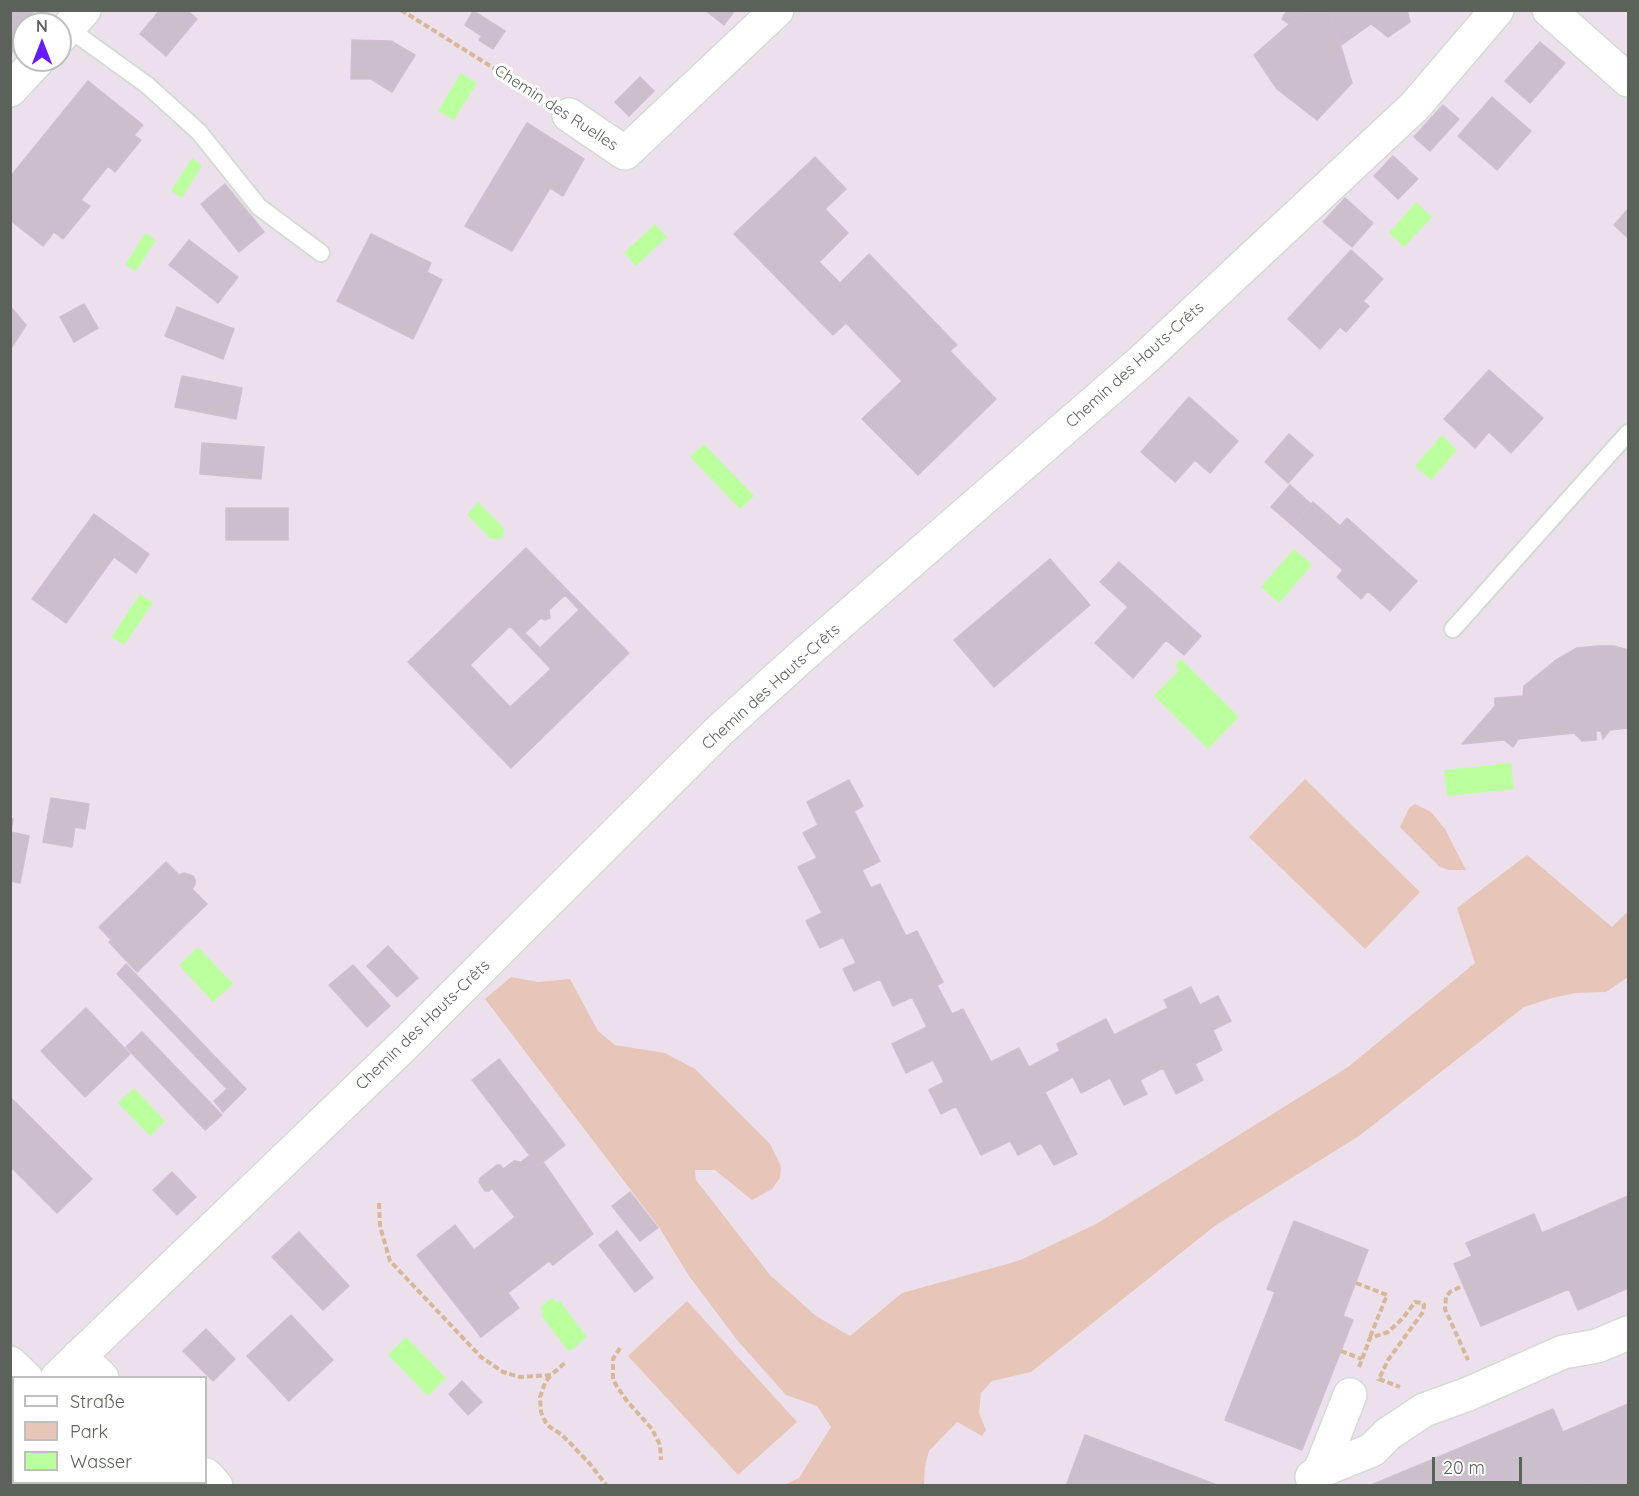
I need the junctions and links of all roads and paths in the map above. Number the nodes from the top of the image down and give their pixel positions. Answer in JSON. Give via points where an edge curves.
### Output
{"nodes":[{"id":1,"x":401,"y":10,"type":"edge"},
{"id":2,"x":777,"y":10,"type":"edge"},
{"id":3,"x":1497,"y":10,"type":"edge"},
{"id":4,"x":1549,"y":10,"type":"edge"},
{"id":5,"x":72,"y":27,"type":"edge"},
{"id":6,"x":27,"y":72,"type":"edge"},
{"id":7,"x":1629,"y":80,"type":"edge"},
{"id":8,"x":10,"y":90,"type":"edge"},
{"id":9,"x":569,"y":115,"type":"joint"},
{"id":10,"x":321,"y":253,"type":"dead end"},
{"id":11,"x":1629,"y":433,"type":"edge"},
{"id":12,"x":1453,"y":629,"type":"dead end"},
{"id":13,"x":379,"y":1203,"type":"dead end"},
{"id":14,"x":1356,"y":1283,"type":"dead end"},
{"id":15,"x":1460,"y":1287,"type":"dead end"},
{"id":16,"x":1629,"y":1333,"type":"edge"},
{"id":17,"x":1370,"y":1338,"type":"junction"},
{"id":18,"x":620,"y":1348,"type":"dead end"},
{"id":19,"x":1341,"y":1351,"type":"dead end"},
{"id":20,"x":1362,"y":1359,"type":"junction"},
{"id":21,"x":566,"y":1362,"type":"dead end"},
{"id":22,"x":10,"y":1363,"type":"edge"},
{"id":23,"x":79,"y":1370,"type":"edge"},
{"id":24,"x":551,"y":1375,"type":"junction"},
{"id":25,"x":25,"y":1376,"type":"edge"},
{"id":26,"x":1381,"y":1380,"type":"dead end"},
{"id":27,"x":1361,"y":1385,"type":"junction"},
{"id":28,"x":1394,"y":1385,"type":"dead end"},
{"id":29,"x":1481,"y":1388,"type":"junction"},
{"id":30,"x":662,"y":1460,"type":"dead end"},
{"id":31,"x":607,"y":1485,"type":"edge"}],
"edges":[{"from":1,"to":9,"type":"path","name":"Chemin des Ruelles"},
{"from":2,"to":9,"type":"street","name":"Chemin des Ruelles","via":[[626,153]]},
{"from":3,"to":23,"type":"street","name":"Chemin des Hauts-Crêts","via":[[1415,106],[1143,360],[719,732]]},
{"from":4,"to":7,"type":"street"},
{"from":5,"to":10,"type":"lane","via":[[200,132],[259,207]]},
{"from":6,"to":8,"type":"street"},
{"from":11,"to":12,"type":"lane"},
{"from":13,"to":24,"type":"path","via":[[380,1226],[390,1261],[467,1343],[492,1366],[510,1375]]},
{"from":14,"to":17,"type":"path","via":[[1387,1295]]},
{"from":15,"to":29,"type":"path","via":[[1446,1297],[1444,1309]]},
{"from":16,"to":29,"type":"street","via":[[1597,1346],[1563,1352]]},
{"from":17,"to":20,"type":"path"},
{"from":17,"to":27,"type":"path","via":[[1395,1326],[1415,1302],[1423,1303],[1423,1312],[1388,1360]]},
{"from":18,"to":30,"type":"path","via":[[613,1359],[613,1379],[652,1429]]},
{"from":19,"to":20,"type":"path"},
{"from":20,"to":27,"type":"path"},
{"from":21,"to":24,"type":"path"},
{"from":22,"to":25,"type":"street"},
{"from":24,"to":31,"type":"path","via":[[540,1397],[547,1425]]},
{"from":26,"to":28,"type":"path"},
{"from":27,"to":29,"type":"street","via":[[1316,1474],[1372,1450],[1424,1410]]}]}
